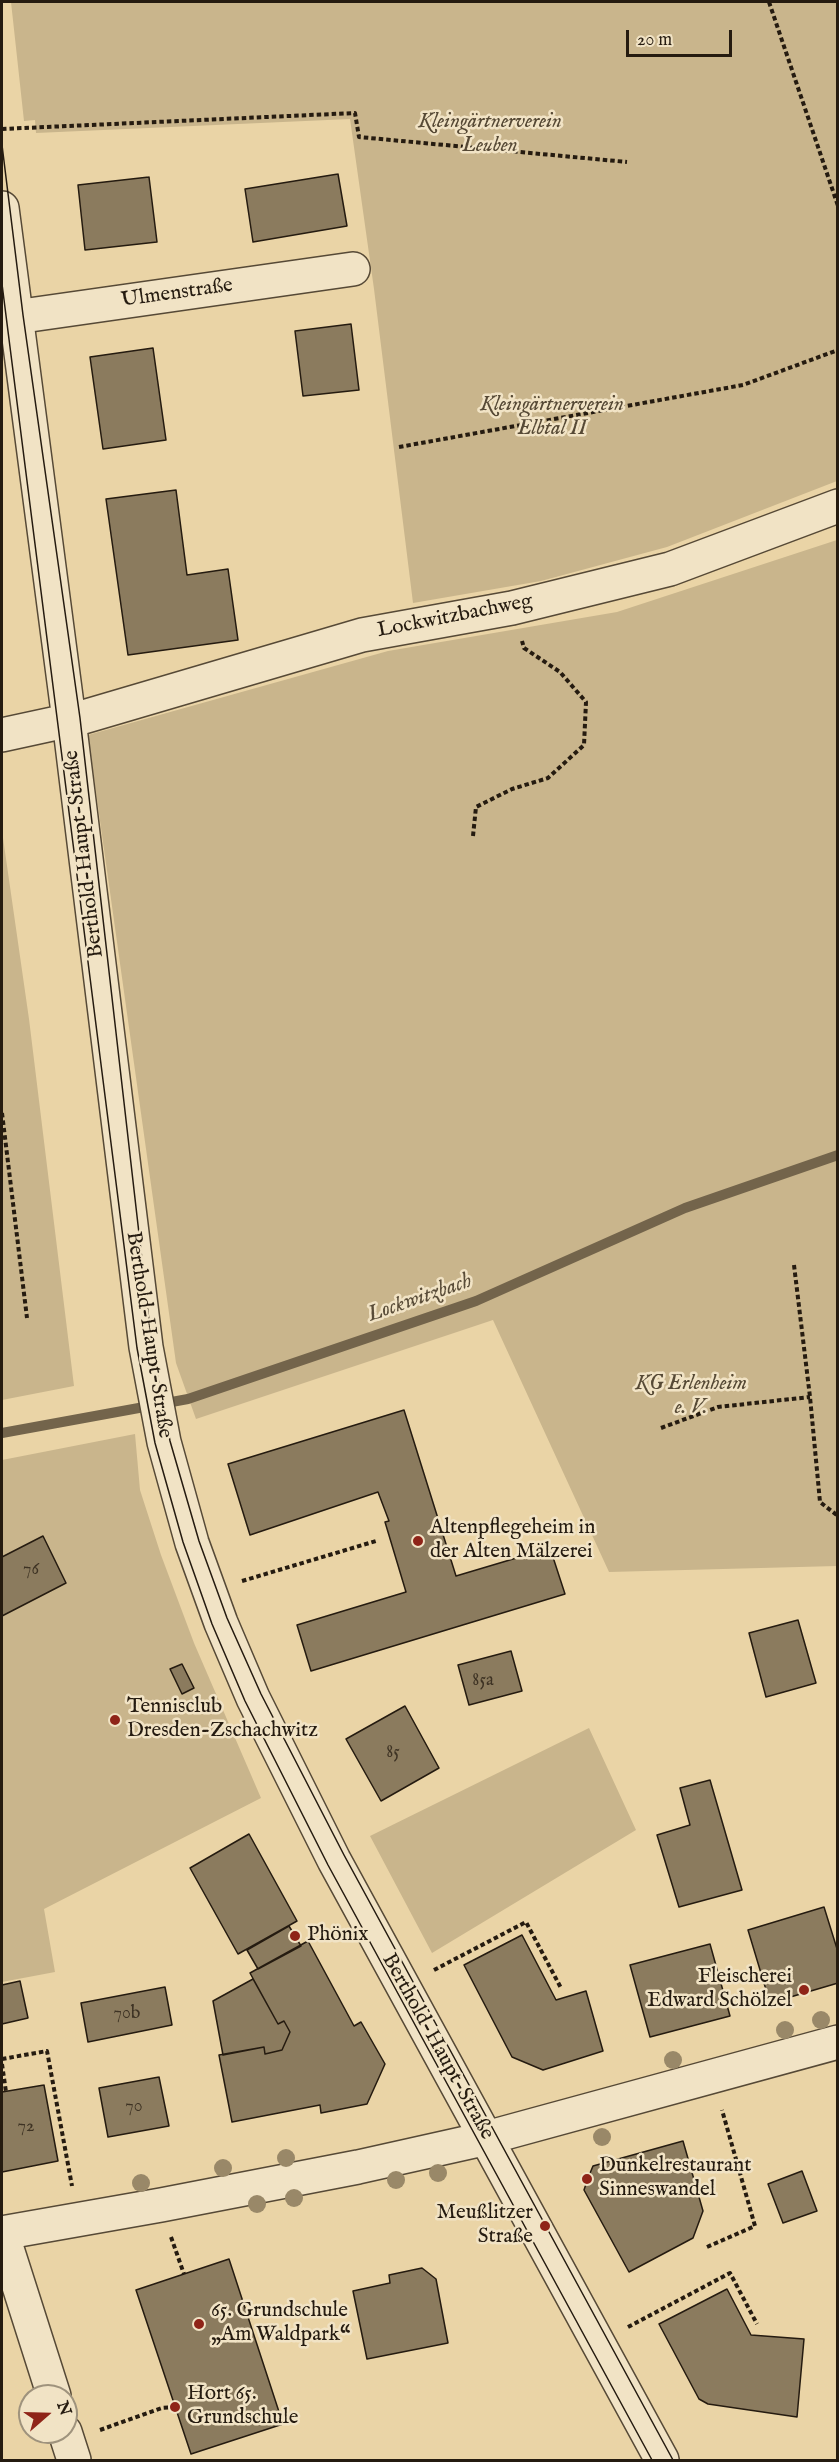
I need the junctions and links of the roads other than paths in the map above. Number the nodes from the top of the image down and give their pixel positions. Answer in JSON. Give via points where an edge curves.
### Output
{"nodes":[{"id":1,"x":2,"y":208,"type":"edge"},
{"id":2,"x":353,"y":269,"type":"dead end"},
{"id":3,"x":8,"y":317,"type":"edge"},
{"id":4,"x":837,"y":506,"type":"edge"},
{"id":5,"x":69,"y":720,"type":"junction"},
{"id":6,"x":2,"y":735,"type":"edge"},
{"id":7,"x":837,"y":2042,"type":"edge"},
{"id":8,"x":486,"y":2138,"type":"junction"},
{"id":9,"x":2,"y":2233,"type":"edge"},
{"id":10,"x":50,"y":2384,"type":"edge"},
{"id":11,"x":69,"y":2444,"type":"edge"},
{"id":12,"x":74,"y":2460,"type":"edge"},
{"id":13,"x":662,"y":2460,"type":"edge"}],
"edges":[{"from":1,"to":3,"type":"street","name":"Berthold-Haupt-Straße"},
{"from":2,"to":3,"type":"street","name":"Ulmenstraße"},
{"from":3,"to":5,"type":"street","name":"Berthold-Haupt-Straße"},
{"from":4,"to":5,"type":"street","name":"Lockwitzbachweg","via":[[670,569],[512,608],[362,635]]},
{"from":5,"to":6,"type":"street","name":"Lockwitzbachweg"},
{"from":5,"to":8,"type":"street","name":"Berthold-Haupt-Straße","via":[[146,1347],[164,1442],[192,1543],[252,1698],[334,1860]]},
{"from":7,"to":8,"type":"street"},
{"from":8,"to":9,"type":"street","via":[[358,2167]]},
{"from":8,"to":13,"type":"street","name":"Berthold-Haupt-Straße"},
{"from":9,"to":10,"type":"street"},
{"from":11,"to":12,"type":"street"}]}
